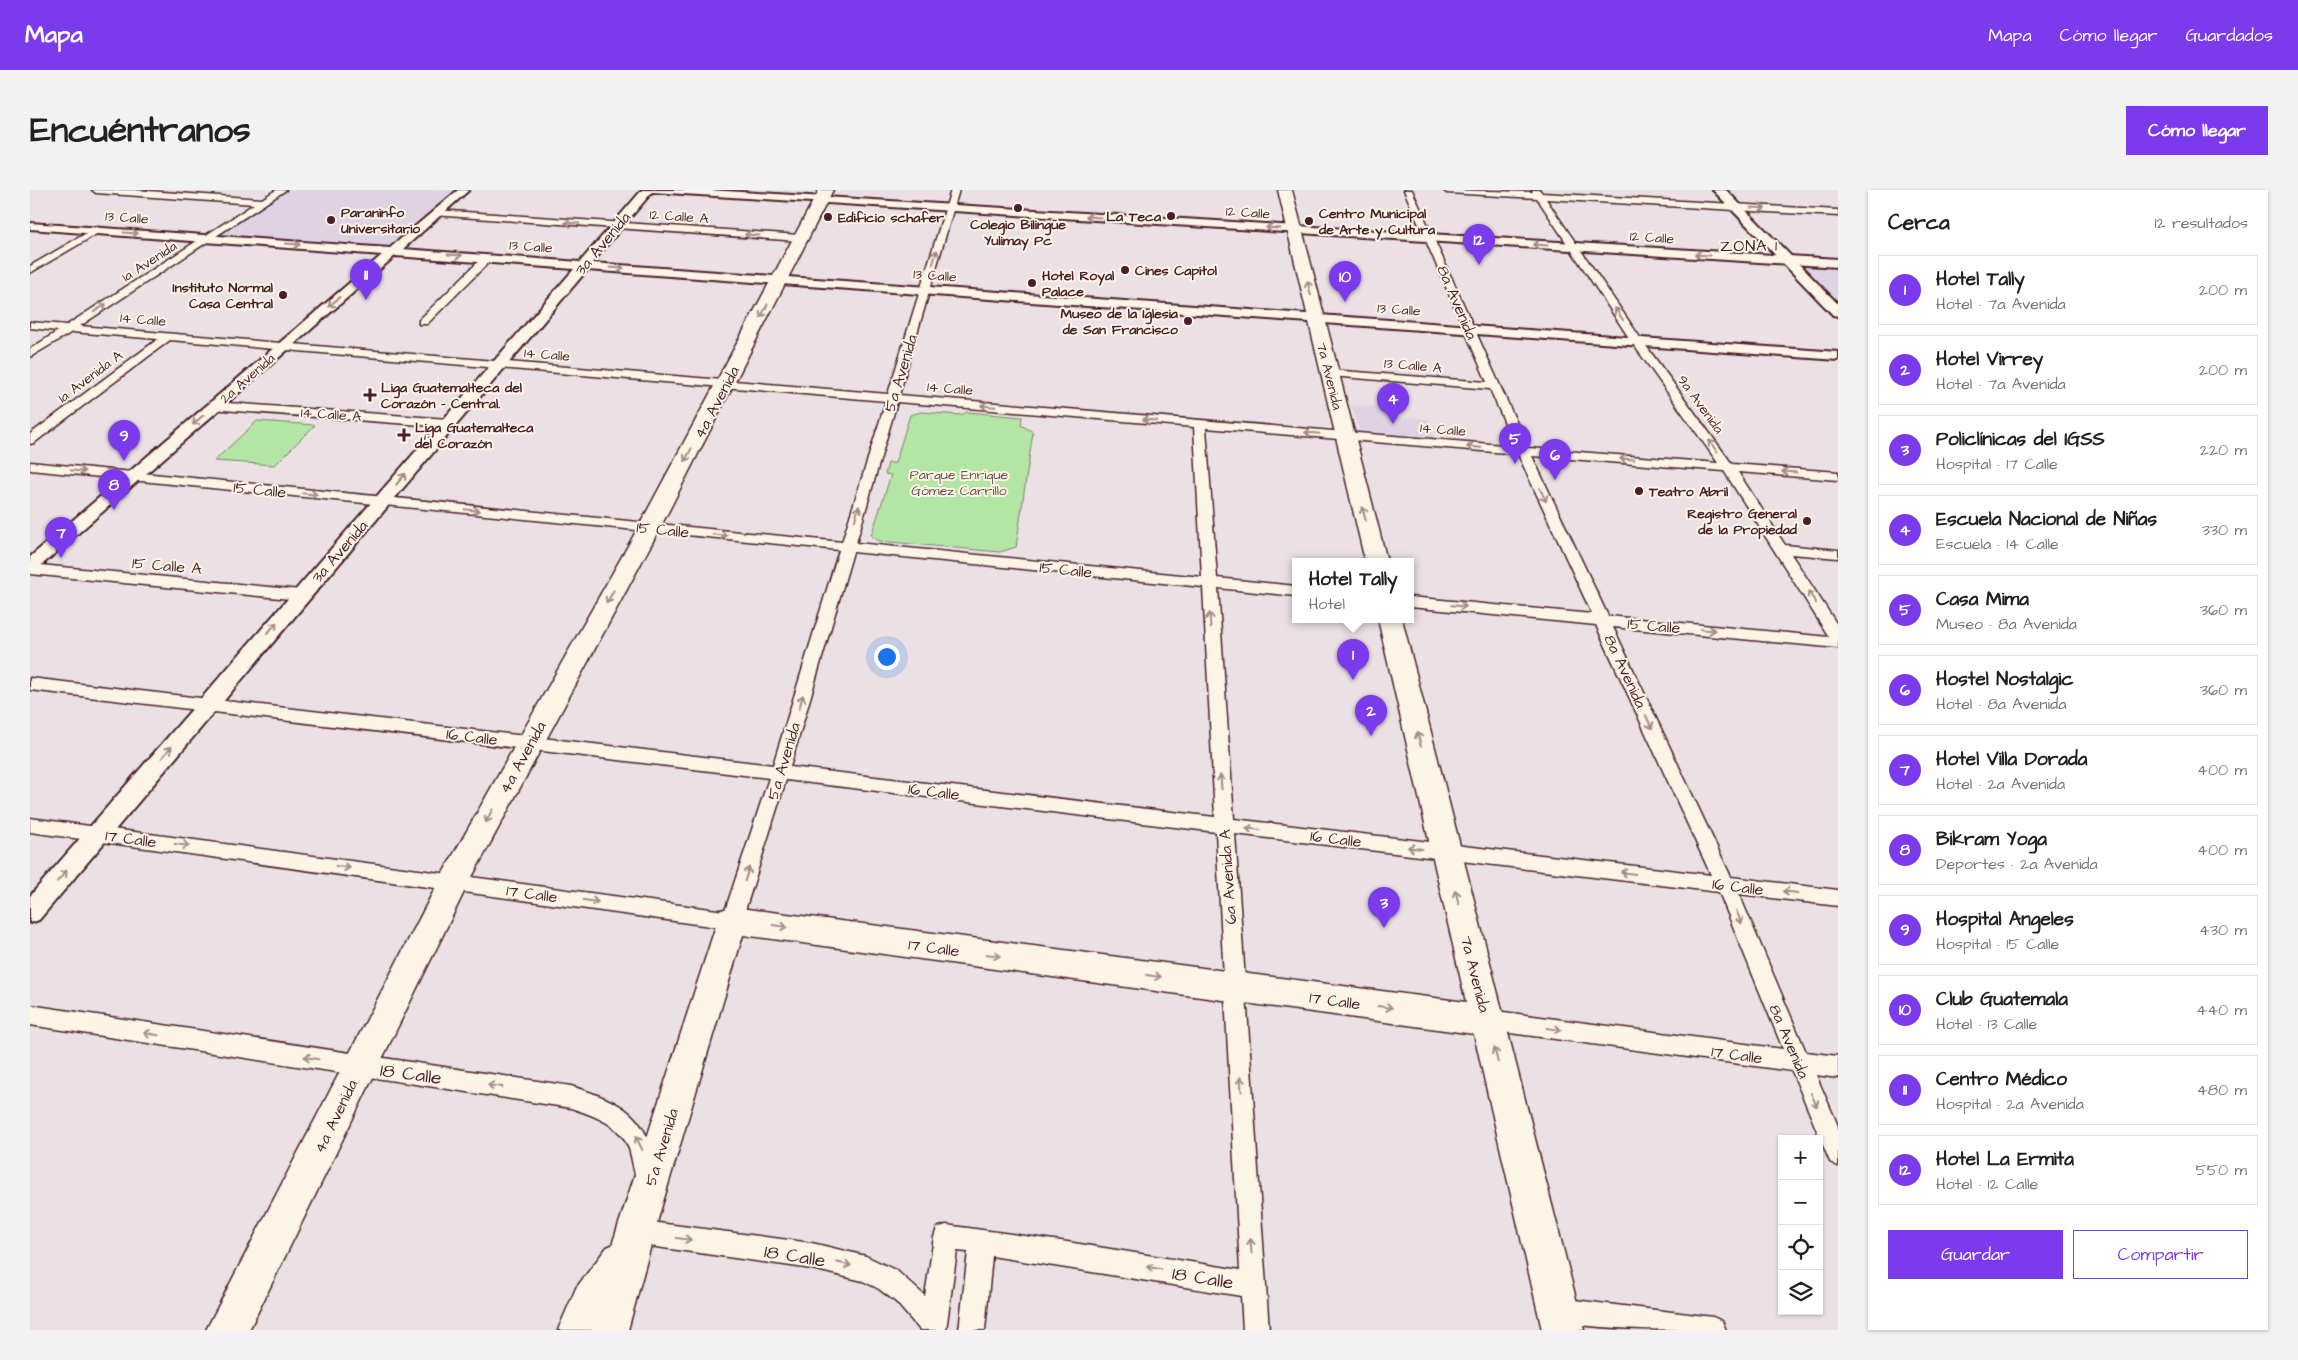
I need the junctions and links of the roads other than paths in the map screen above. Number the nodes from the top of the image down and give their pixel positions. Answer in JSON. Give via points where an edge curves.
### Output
{"nodes":[{"id":1,"x":96,"y":190,"type":"edge"},
{"id":2,"x":282,"y":190,"type":"edge"},
{"id":3,"x":464,"y":190,"type":"edge"},
{"id":4,"x":648,"y":190,"type":"edge"},
{"id":5,"x":656,"y":190,"type":"edge"},
{"id":6,"x":955,"y":190,"type":"edge"},
{"id":7,"x":1285,"y":190,"type":"edge"},
{"id":8,"x":1408,"y":190,"type":"edge"},
{"id":9,"x":1448,"y":190,"type":"edge"},
{"id":10,"x":1719,"y":190,"type":"edge"},
{"id":11,"x":1538,"y":193,"type":"edge"},
{"id":12,"x":824,"y":195,"type":"edge"},
{"id":13,"x":265,"y":202,"type":"junction"},
{"id":14,"x":1735,"y":207,"type":"junction"},
{"id":15,"x":949,"y":208,"type":"junction"},
{"id":16,"x":436,"y":213,"type":"junction"},
{"id":17,"x":1838,"y":213,"type":"edge"},
{"id":18,"x":30,"y":226,"type":"edge"},
{"id":19,"x":616,"y":226,"type":"junction"},
{"id":20,"x":96,"y":230,"type":"junction"},
{"id":21,"x":1294,"y":230,"type":"junction"},
{"id":22,"x":209,"y":238,"type":"junction"},
{"id":23,"x":800,"y":238,"type":"junction"},
{"id":24,"x":1430,"y":238,"type":"junction"},
{"id":25,"x":1573,"y":247,"type":"junction"},
{"id":26,"x":393,"y":251,"type":"junction"},
{"id":27,"x":488,"y":258,"type":"junction"},
{"id":28,"x":1787,"y":260,"type":"junction"},
{"id":29,"x":1838,"y":264,"type":"edge"},
{"id":30,"x":583,"y":265,"type":"junction"},
{"id":31,"x":30,"y":270,"type":"edge"},
{"id":32,"x":780,"y":280,"type":"junction"},
{"id":33,"x":925,"y":290,"type":"junction"},
{"id":34,"x":1838,"y":312,"type":"edge"},
{"id":35,"x":1316,"y":318,"type":"junction"},
{"id":36,"x":423,"y":322,"type":"dead end"},
{"id":37,"x":30,"y":325,"type":"edge"},
{"id":38,"x":69,"y":328,"type":"junction"},
{"id":39,"x":1470,"y":329,"type":"junction"},
{"id":40,"x":169,"y":336,"type":"junction"},
{"id":41,"x":1637,"y":341,"type":"junction"},
{"id":42,"x":283,"y":346,"type":"junction"},
{"id":43,"x":30,"y":354,"type":"edge"},
{"id":44,"x":1838,"y":356,"type":"edge"},
{"id":45,"x":499,"y":364,"type":"junction"},
{"id":46,"x":1330,"y":373,"type":"junction"},
{"id":47,"x":726,"y":384,"type":"junction"},
{"id":48,"x":1495,"y":386,"type":"junction"},
{"id":49,"x":893,"y":398,"type":"junction"},
{"id":50,"x":214,"y":406,"type":"junction"},
{"id":51,"x":448,"y":423,"type":"junction"},
{"id":52,"x":1200,"y":424,"type":"junction"},
{"id":53,"x":1345,"y":436,"type":"junction"},
{"id":54,"x":30,"y":440,"type":"edge"},
{"id":55,"x":1523,"y":451,"type":"junction"},
{"id":56,"x":30,"y":466,"type":"edge"},
{"id":57,"x":1728,"y":467,"type":"junction"},
{"id":58,"x":1838,"y":476,"type":"edge"},
{"id":59,"x":133,"y":477,"type":"junction"},
{"id":60,"x":381,"y":501,"type":"junction"},
{"id":61,"x":649,"y":528,"type":"junction"},
{"id":62,"x":847,"y":547,"type":"junction"},
{"id":63,"x":1781,"y":549,"type":"junction"},
{"id":64,"x":1838,"y":554,"type":"edge"},
{"id":65,"x":1375,"y":558,"type":"edge"},
{"id":66,"x":30,"y":568,"type":"edge"},
{"id":67,"x":1208,"y":582,"type":"junction"},
{"id":68,"x":1292,"y":591,"type":"edge"},
{"id":69,"x":301,"y":595,"type":"junction"},
{"id":70,"x":1414,"y":602,"type":"edge"},
{"id":71,"x":1602,"y":620,"type":"junction"},
{"id":72,"x":1391,"y":623,"type":"edge"},
{"id":73,"x":1838,"y":638,"type":"edge"},
{"id":74,"x":1838,"y":643,"type":"edge"},
{"id":75,"x":30,"y":684,"type":"edge"},
{"id":76,"x":206,"y":704,"type":"junction"},
{"id":77,"x":529,"y":743,"type":"junction"},
{"id":78,"x":780,"y":772,"type":"junction"},
{"id":79,"x":30,"y":824,"type":"edge"},
{"id":80,"x":1224,"y":825,"type":"junction"},
{"id":81,"x":99,"y":834,"type":"junction"},
{"id":82,"x":1446,"y":851,"type":"junction"},
{"id":83,"x":454,"y":882,"type":"junction"},
{"id":84,"x":1725,"y":884,"type":"junction"},
{"id":85,"x":1838,"y":898,"type":"edge"},
{"id":86,"x":30,"y":913,"type":"edge"},
{"id":87,"x":732,"y":920,"type":"junction"},
{"id":88,"x":1234,"y":987,"type":"junction"},
{"id":89,"x":30,"y":1015,"type":"edge"},
{"id":90,"x":1488,"y":1020,"type":"junction"},
{"id":91,"x":1798,"y":1062,"type":"junction"},
{"id":92,"x":359,"y":1066,"type":"junction"},
{"id":93,"x":1838,"y":1067,"type":"edge"},
{"id":94,"x":1838,"y":1154,"type":"edge"},
{"id":95,"x":648,"y":1190,"type":"junction"},
{"id":96,"x":633,"y":1241,"type":"junction"},
{"id":97,"x":981,"y":1244,"type":"junction"},
{"id":98,"x":1254,"y":1285,"type":"junction"},
{"id":99,"x":1561,"y":1320,"type":"edge"},
{"id":100,"x":934,"y":1327,"type":"edge"},
{"id":101,"x":227,"y":1330,"type":"edge"},
{"id":102,"x":580,"y":1330,"type":"edge"},
{"id":103,"x":608,"y":1330,"type":"edge"},
{"id":104,"x":972,"y":1330,"type":"edge"},
{"id":105,"x":1256,"y":1330,"type":"edge"},
{"id":106,"x":1713,"y":1330,"type":"edge"}],
"edges":[{"from":1,"to":13,"type":"street"},
{"from":2,"to":13,"type":"street","name":"1a Avenida"},
{"from":3,"to":16,"type":"street","name":"2a Avenida"},
{"from":4,"to":19,"type":"street","name":"3a Avenida"},
{"from":5,"to":12,"type":"street","name":"12 Calle"},
{"from":6,"to":15,"type":"street","name":"5a Avenida"},
{"from":7,"to":21,"type":"main road","name":"7a Avenida"},
{"from":8,"to":24,"type":"street","name":"8a Avenida"},
{"from":9,"to":11,"type":"street"},
{"from":10,"to":14,"type":"main road"},
{"from":11,"to":14,"type":"street"},
{"from":11,"to":25,"type":"street","name":"9a Avenida"},
{"from":12,"to":15,"type":"street","name":"12 Calle"},
{"from":12,"to":23,"type":"main road","name":"4a Avenida"},
{"from":13,"to":22,"type":"street","name":"1a Avenida"},
{"from":14,"to":17,"type":"street","one_way":true},
{"from":14,"to":28,"type":"main road"},
{"from":21,"to":15,"type":"street","name":"12 Calle","one_way":true},
{"from":33,"to":15,"type":"street","name":"5a Avenida","one_way":true},
{"from":19,"to":16,"type":"street","name":"12 Calle A","one_way":true},
{"from":16,"to":26,"type":"street","name":"2a Avenida"},
{"from":18,"to":20,"type":"street","name":"13 Calle"},
{"from":23,"to":19,"type":"street","name":"12 Calle A","one_way":true},
{"from":19,"to":30,"type":"street","name":"3a Avenida"},
{"from":20,"to":22,"type":"street","name":"13 Calle","one_way":true},
{"from":20,"to":31,"type":"street"},
{"from":21,"to":24,"type":"street","name":"12 Calle"},
{"from":35,"to":21,"type":"main road","name":"7a Avenida","one_way":true},
{"from":22,"to":26,"type":"street","name":"13 Calle","one_way":true},
{"from":38,"to":22,"type":"street","name":"1a Avenida","one_way":true},
{"from":23,"to":32,"type":"main road","name":"4a Avenida"},
{"from":25,"to":24,"type":"street","name":"12 Calle","one_way":true},
{"from":24,"to":39,"type":"street","name":"8a Avenida"},
{"from":28,"to":25,"type":"street","name":"12 Calle","one_way":true},
{"from":41,"to":25,"type":"street","name":"9a Avenida","one_way":true},
{"from":26,"to":27,"type":"street","name":"13 Calle","one_way":true},
{"from":26,"to":42,"type":"street","name":"2a Avenida","one_way":true},
{"from":27,"to":30,"type":"street","name":"13 Calle"},
{"from":27,"to":36,"type":"street"},
{"from":28,"to":29,"type":"street","name":"12 Calle"},
{"from":28,"to":34,"type":"main road"},
{"from":30,"to":32,"type":"street","name":"13 Calle","one_way":true},
{"from":30,"to":45,"type":"street","name":"3a Avenida"},
{"from":32,"to":33,"type":"street","name":"13 Calle"},
{"from":32,"to":47,"type":"main road","name":"4a Avenida","one_way":true},
{"from":33,"to":35,"type":"street","name":"13 Calle"},
{"from":33,"to":49,"type":"street","name":"5a Avenida"},
{"from":35,"to":39,"type":"street","name":"13 Calle"},
{"from":35,"to":46,"type":"main road","name":"7a Avenida"},
{"from":37,"to":38,"type":"street","name":"14 Calle"},
{"from":38,"to":40,"type":"street","name":"14 Calle"},
{"from":38,"to":43,"type":"street","name":"1a Avenida"},
{"from":39,"to":41,"type":"street","name":"13 Calle"},
{"from":39,"to":48,"type":"street","name":"8a Avenida"},
{"from":40,"to":42,"type":"street","name":"14 Calle"},
{"from":40,"to":54,"type":"street","name":"1a Avenida A"},
{"from":41,"to":44,"type":"street","name":"13 Calle"},
{"from":57,"to":41,"type":"street","name":"9a Avenida","one_way":true},
{"from":42,"to":45,"type":"street","name":"14 Calle"},
{"from":42,"to":50,"type":"street","name":"2a Avenida"},
{"from":45,"to":47,"type":"street","name":"14 Calle"},
{"from":45,"to":51,"type":"street","name":"3a Avenida"},
{"from":46,"to":48,"type":"street","name":"13 Calle A"},
{"from":46,"to":53,"type":"main road","name":"7a Avenida"},
{"from":47,"to":49,"type":"street","name":"14 Calle"},
{"from":47,"to":61,"type":"main road","name":"4a Avenida","one_way":true},
{"from":48,"to":55,"type":"street","name":"8a Avenida"},
{"from":52,"to":49,"type":"street","name":"14 Calle","one_way":true},
{"from":62,"to":49,"type":"street","name":"5a Avenida","one_way":true},
{"from":50,"to":51,"type":"street","name":"14 Calle A"},
{"from":50,"to":59,"type":"street","name":"2a Avenida","one_way":true},
{"from":60,"to":51,"type":"street","name":"3a Avenida","one_way":true},
{"from":53,"to":52,"type":"street","name":"14 Calle","one_way":true},
{"from":52,"to":67,"type":"street","name":"6a Avenida A"},
{"from":55,"to":53,"type":"street","name":"14 Calle","one_way":true},
{"from":65,"to":53,"type":"main road","name":"7a Avenida","one_way":true},
{"from":57,"to":55,"type":"street","name":"14 Calle","one_way":true},
{"from":55,"to":71,"type":"street","name":"8a Avenida","one_way":true},
{"from":56,"to":59,"type":"street","name":"15 Calle","one_way":true},
{"from":58,"to":57,"type":"street","name":"14 Calle","one_way":true},
{"from":57,"to":63,"type":"street","name":"9a Avenida"},
{"from":59,"to":60,"type":"street","name":"15 Calle","one_way":true},
{"from":59,"to":66,"type":"street","name":"2a Avenida"},
{"from":60,"to":61,"type":"street","name":"15 Calle","one_way":true},
{"from":60,"to":69,"type":"street","name":"3a Avenida"},
{"from":61,"to":62,"type":"street","name":"15 Calle","one_way":true},
{"from":61,"to":77,"type":"main road","name":"4a Avenida","one_way":true},
{"from":62,"to":67,"type":"street","name":"15 Calle"},
{"from":78,"to":62,"type":"street","name":"5a Avenida","one_way":true},
{"from":63,"to":64,"type":"street"},
{"from":73,"to":63,"type":"street","name":"9a Avenida","one_way":true},
{"from":66,"to":69,"type":"street","name":"15 Calle A"},
{"from":67,"to":68,"type":"street","name":"15 Calle"},
{"from":80,"to":67,"type":"street","name":"6a Avenida A","one_way":true},
{"from":76,"to":69,"type":"street","name":"3a Avenida","one_way":true},
{"from":70,"to":71,"type":"street","name":"15 Calle","one_way":true},
{"from":71,"to":74,"type":"street","name":"15 Calle","one_way":true},
{"from":71,"to":84,"type":"street","name":"8a Avenida","one_way":true},
{"from":82,"to":72,"type":"main road","name":"7a Avenida","one_way":true},
{"from":75,"to":76,"type":"street","name":"16 Calle"},
{"from":76,"to":77,"type":"street","name":"16 Calle"},
{"from":81,"to":76,"type":"street","name":"3a Avenida","one_way":true},
{"from":77,"to":78,"type":"street","name":"16 Calle"},
{"from":77,"to":83,"type":"main road","name":"4a Avenida","one_way":true},
{"from":78,"to":80,"type":"street","name":"16 Calle"},
{"from":87,"to":78,"type":"street","name":"5a Avenida","one_way":true},
{"from":79,"to":81,"type":"street","name":"17 Calle"},
{"from":82,"to":80,"type":"street","name":"16 Calle","one_way":true},
{"from":80,"to":88,"type":"street","name":"6a Avenida A"},
{"from":81,"to":83,"type":"street","name":"17 Calle","one_way":true},
{"from":86,"to":81,"type":"street","name":"3a Avenida","one_way":true},
{"from":84,"to":82,"type":"street","name":"16 Calle","one_way":true},
{"from":90,"to":82,"type":"main road","name":"7a Avenida","one_way":true},
{"from":83,"to":87,"type":"street","name":"17 Calle","one_way":true},
{"from":83,"to":92,"type":"main road","name":"4a Avenida"},
{"from":85,"to":84,"type":"street","name":"16 Calle","one_way":true},
{"from":84,"to":91,"type":"street","name":"8a Avenida","one_way":true},
{"from":87,"to":88,"type":"main road","name":"17 Calle","one_way":true},
{"from":87,"to":95,"type":"main road","name":"5a Avenida"},
{"from":88,"to":90,"type":"main road","name":"17 Calle","one_way":true},
{"from":98,"to":88,"type":"street","name":"6a Avenida A","one_way":true},
{"from":92,"to":89,"type":"street","name":"18 Calle","one_way":true},
{"from":90,"to":91,"type":"street","name":"17 Calle","one_way":true},
{"from":99,"to":90,"type":"main road","name":"7a Avenida","one_way":true},
{"from":91,"to":93,"type":"street","name":"17 Calle"},
{"from":91,"to":94,"type":"street","name":"8a Avenida","one_way":true},
{"from":95,"to":92,"type":"street","name":"18 Calle","one_way":true,"via":[[644,1153],[630,1126],[607,1108],[571,1097]]},
{"from":92,"to":101,"type":"main road","name":"4a Avenida"},
{"from":95,"to":96,"type":"main road","name":"5a Avenida"},
{"from":96,"to":100,"type":"street","name":"18 Calle","one_way":true,"via":[[812,1256],[866,1269],[905,1293]]},
{"from":96,"to":102,"type":"main road","via":[[590,1302]]},
{"from":96,"to":103,"type":"main road","name":"5a Avenida"},
{"from":98,"to":97,"type":"street","name":"18 Calle","one_way":true,"via":[[1062,1253]]},
{"from":97,"to":100,"type":"street","name":"18 Calle","via":[[946,1237]]},
{"from":97,"to":104,"type":"street"},
{"from":98,"to":105,"type":"street","name":"6a Avenida A"},
{"from":99,"to":106,"type":"street"}]}
